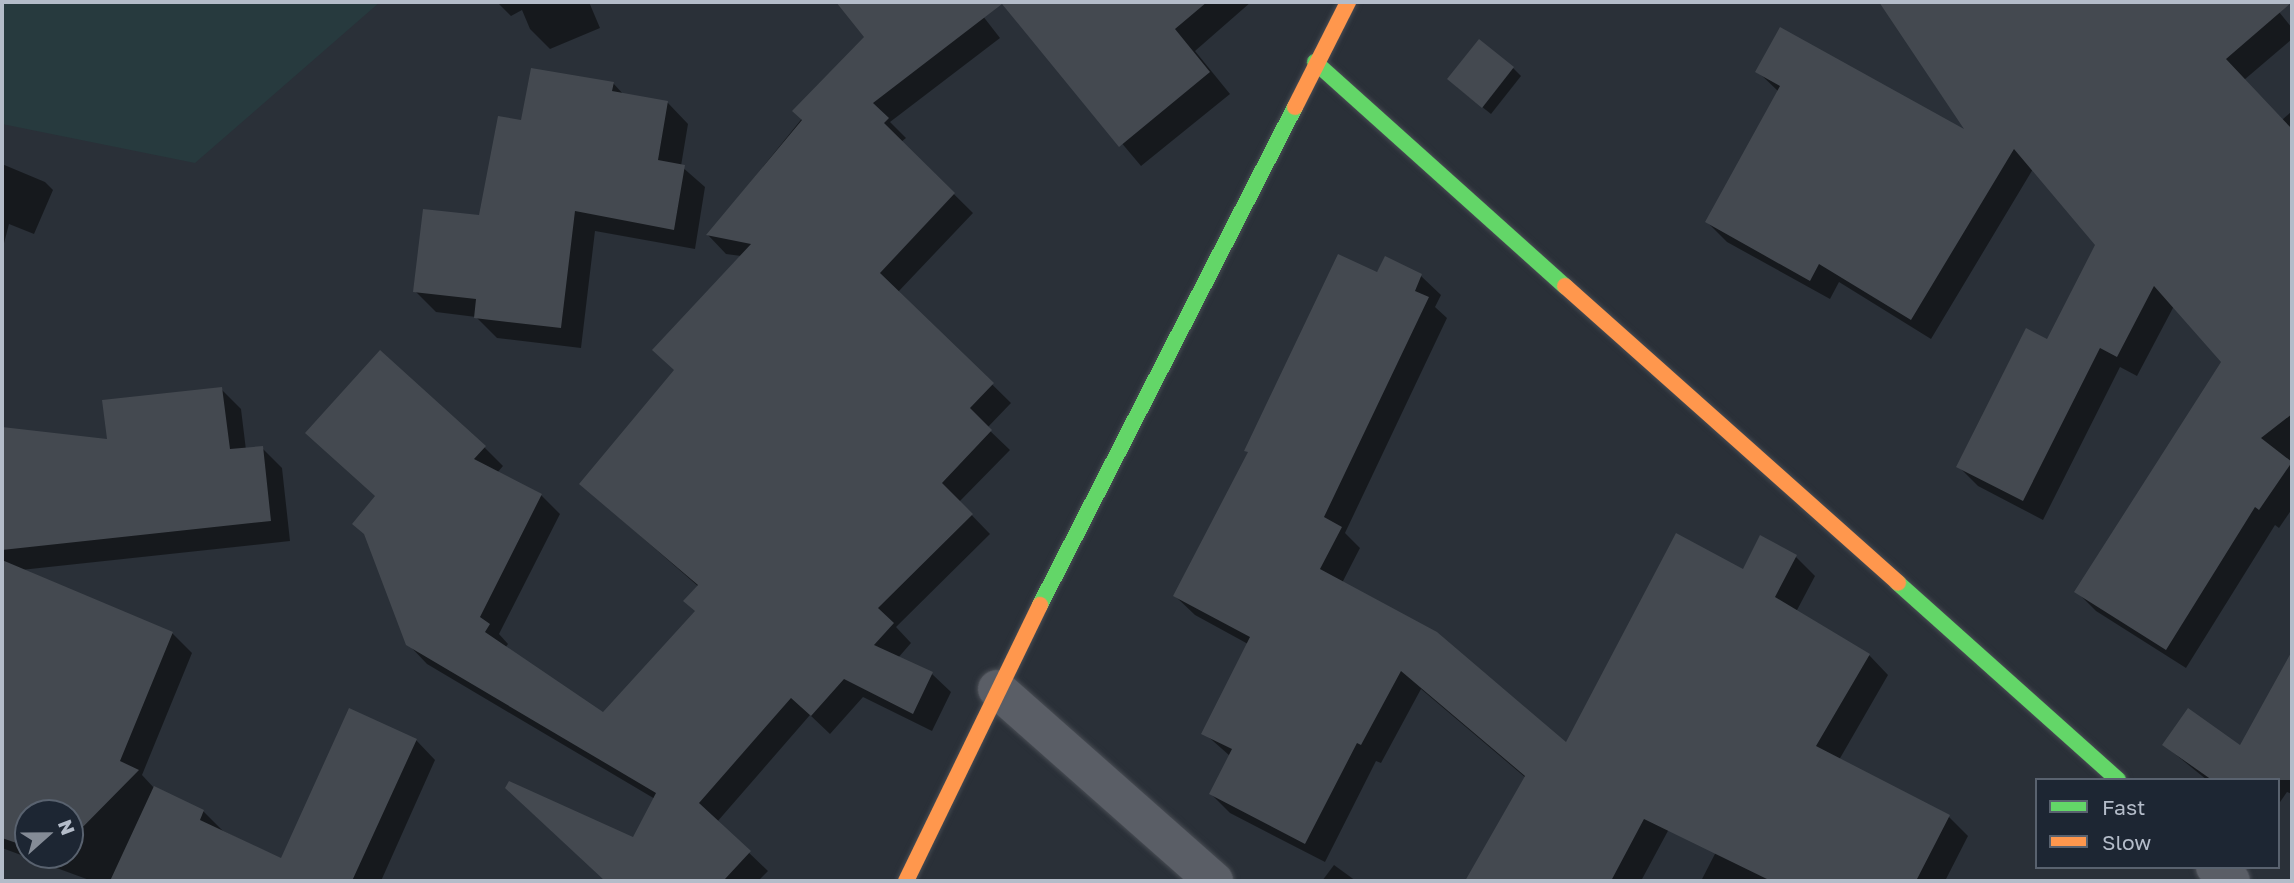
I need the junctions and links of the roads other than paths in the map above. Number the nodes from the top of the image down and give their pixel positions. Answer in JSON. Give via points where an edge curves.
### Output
{"nodes":[{"id":1,"x":1348,"y":2,"type":"edge"},
{"id":2,"x":1315,"y":62,"type":"junction"},
{"id":3,"x":997,"y":689,"type":"junction"},
{"id":4,"x":2116,"y":778,"type":"edge"},
{"id":5,"x":2218,"y":869,"type":"edge"},
{"id":6,"x":906,"y":881,"type":"edge"},
{"id":7,"x":1214,"y":881,"type":"edge"},
{"id":8,"x":2231,"y":881,"type":"edge"}],
"edges":[{"from":1,"to":2,"type":"street"},
{"from":2,"to":3,"type":"street"},
{"from":2,"to":4,"type":"street"},
{"from":3,"to":6,"type":"street"},
{"from":3,"to":7,"type":"street"},
{"from":5,"to":8,"type":"street"}]}
